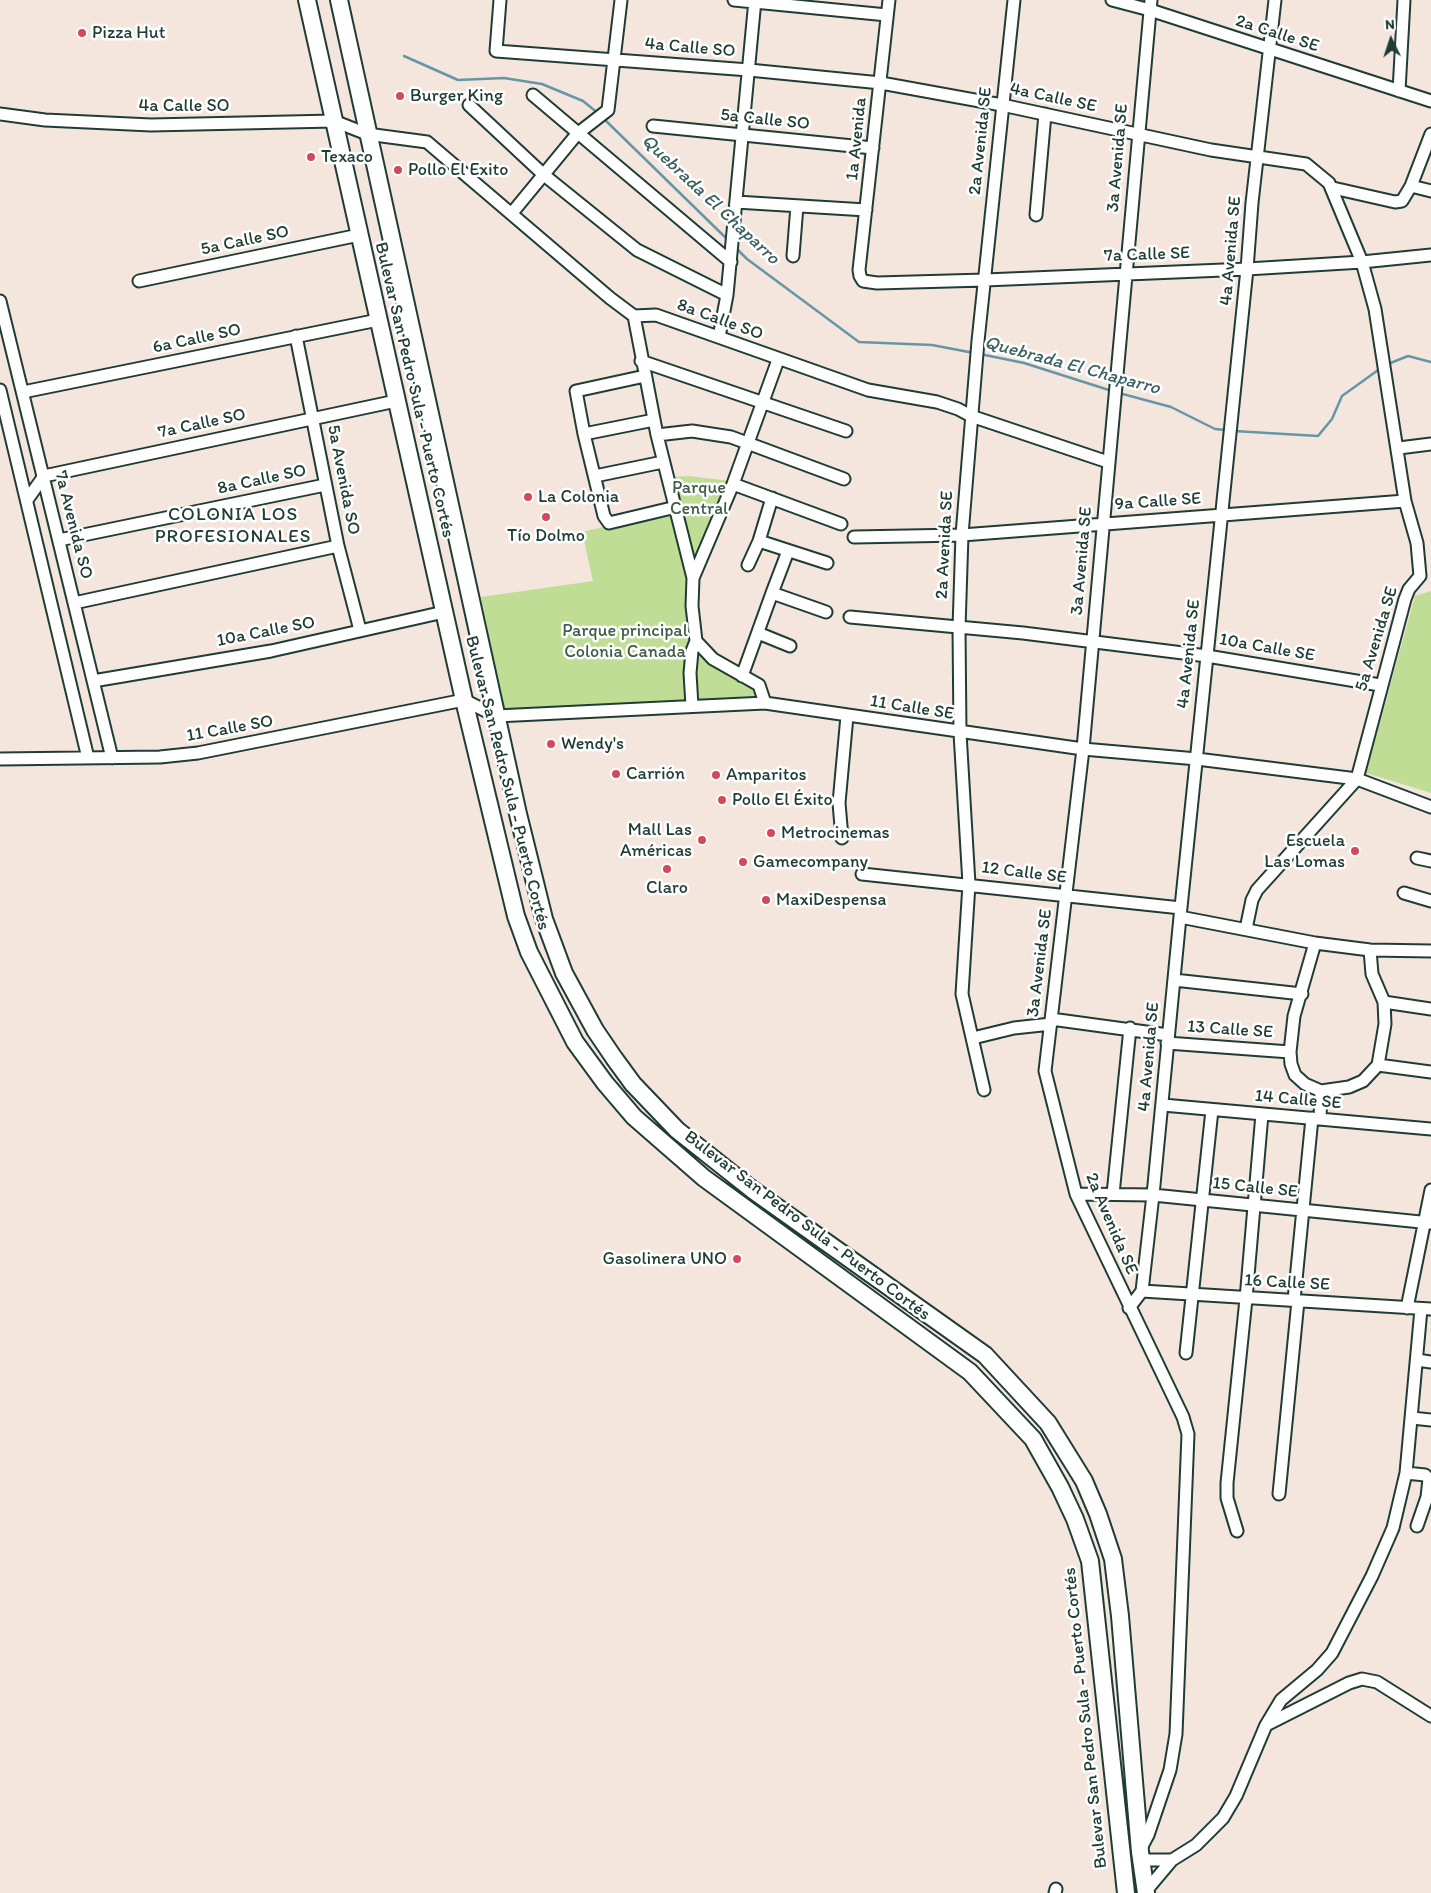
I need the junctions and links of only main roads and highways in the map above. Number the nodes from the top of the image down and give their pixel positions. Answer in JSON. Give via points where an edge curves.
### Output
{"nodes":[{"id":1,"x":307,"y":0,"type":"edge"},
{"id":2,"x":339,"y":0,"type":"edge"},
{"id":3,"x":1145,"y":1892,"type":"edge"},
{"id":4,"x":1126,"y":1893,"type":"edge"}],
"edges":[{"from":1,"to":4,"type":"highway","name":"Bulevar San Pedro Sula - Puerto Cortés","via":[[464,700],[519,925],[544,983],[575,1042],[634,1117],[704,1178],[970,1372],[1032,1439],[1076,1519],[1090,1561]]},
{"from":2,"to":3,"type":"highway","name":"Bulevar San Pedro Sula - Puerto Cortés","via":[[496,716],[544,919],[564,973],[595,1030],[633,1084],[677,1130],[754,1191],[985,1355],[1048,1423],[1084,1481],[1112,1559]]}]}
